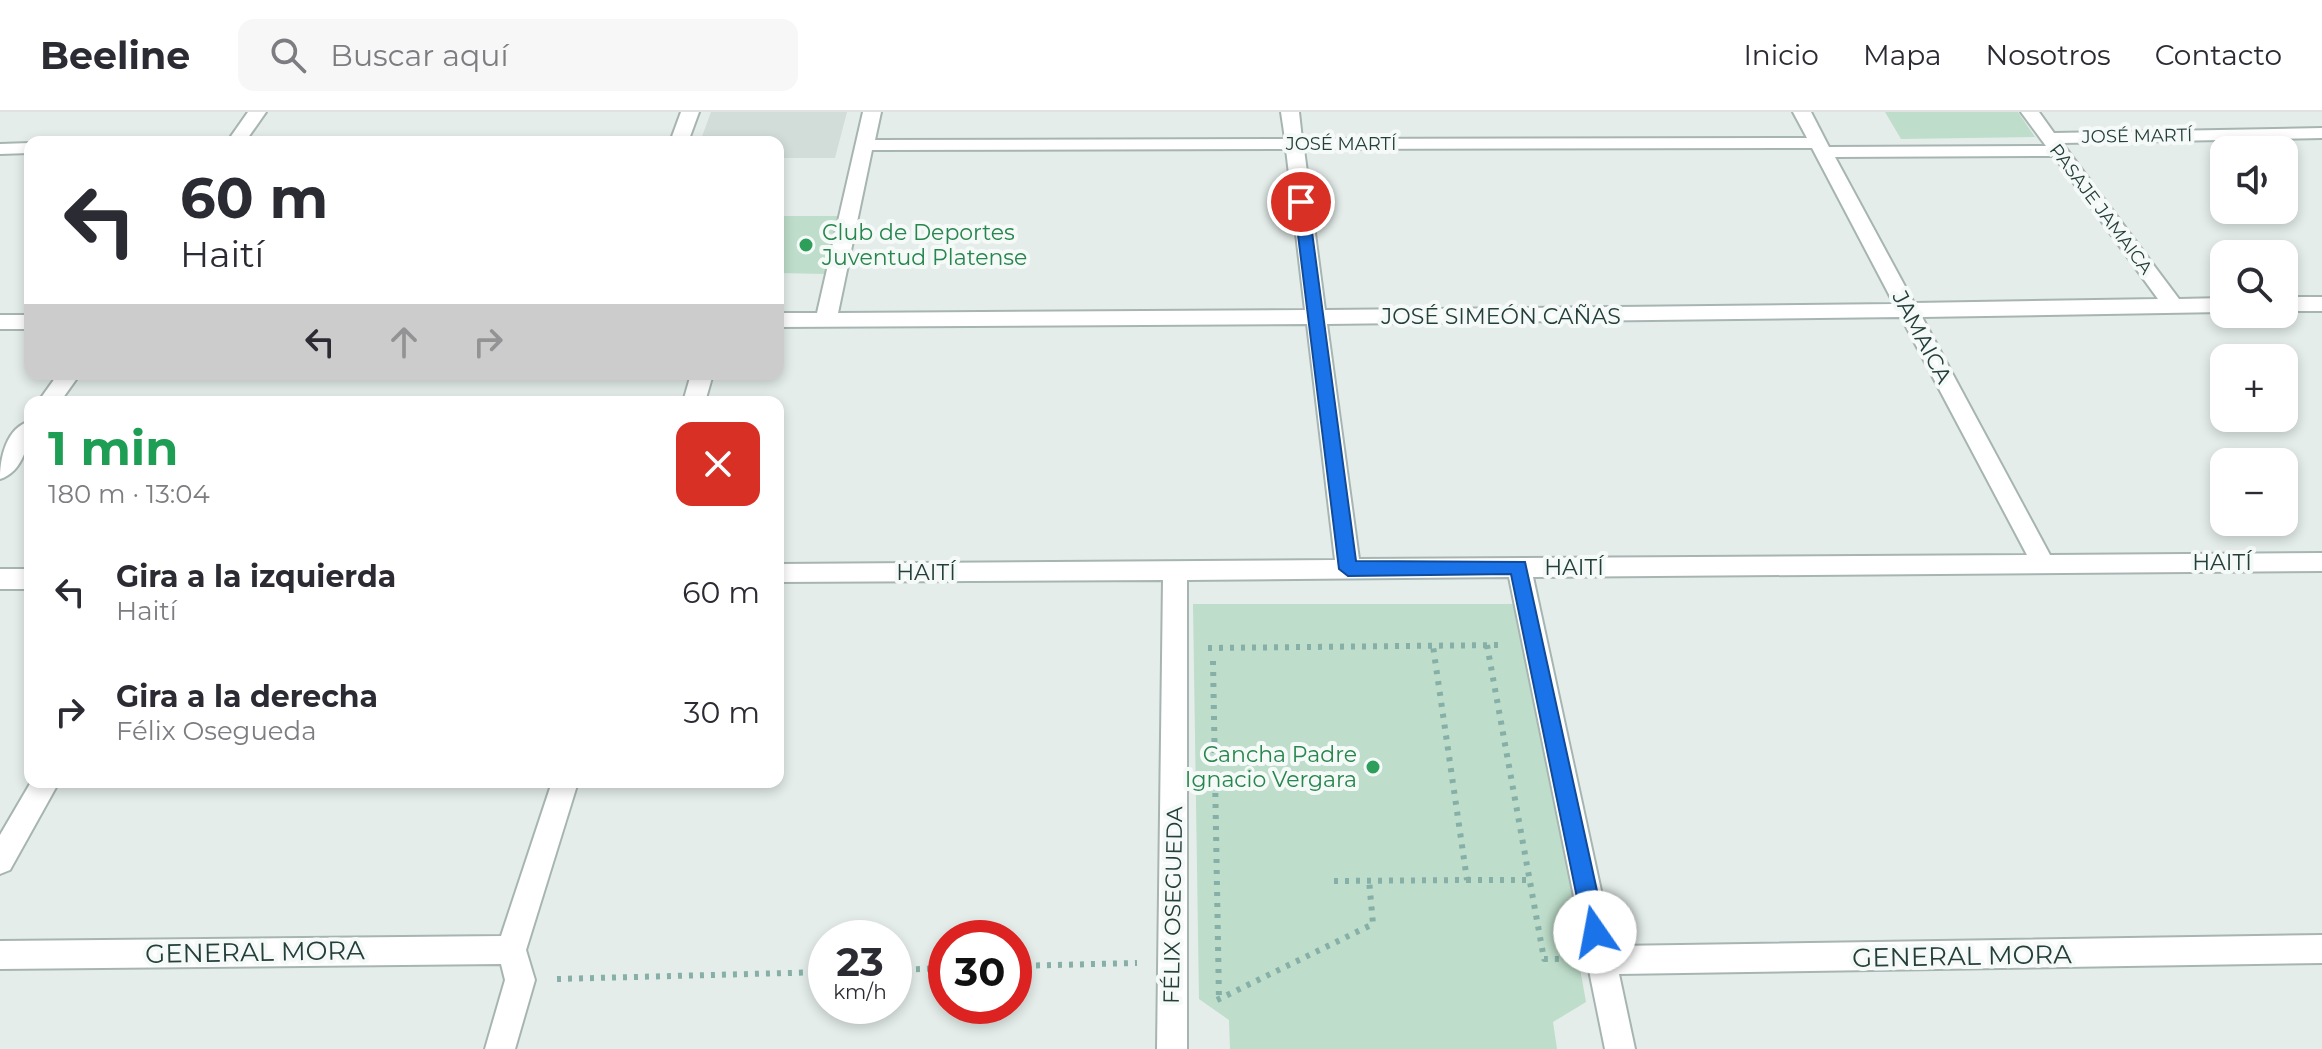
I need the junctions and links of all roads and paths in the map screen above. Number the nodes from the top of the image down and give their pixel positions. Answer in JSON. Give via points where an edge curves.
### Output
{"nodes":[{"id":1,"x":257,"y":112,"type":"edge"},
{"id":2,"x":690,"y":112,"type":"edge"},
{"id":3,"x":872,"y":112,"type":"edge"},
{"id":4,"x":1290,"y":112,"type":"edge"},
{"id":5,"x":1802,"y":112,"type":"edge"},
{"id":6,"x":2030,"y":112,"type":"edge"},
{"id":7,"x":2322,"y":133,"type":"edge"},
{"id":8,"x":240,"y":136,"type":"edge"},
{"id":9,"x":681,"y":136,"type":"edge"},
{"id":10,"x":1294,"y":144,"type":"junction"},
{"id":11,"x":2054,"y":144,"type":"junction"},
{"id":12,"x":865,"y":145,"type":"junction"},
{"id":13,"x":1820,"y":147,"type":"junction"},
{"id":14,"x":24,"y":148,"type":"edge"},
{"id":15,"x":0,"y":149,"type":"edge"},
{"id":16,"x":2298,"y":304,"type":"edge"},
{"id":17,"x":2322,"y":304,"type":"edge"},
{"id":18,"x":2173,"y":305,"type":"junction"},
{"id":19,"x":2210,"y":305,"type":"edge"},
{"id":20,"x":1908,"y":310,"type":"junction"},
{"id":21,"x":1315,"y":317,"type":"junction"},
{"id":22,"x":784,"y":320,"type":"edge"},
{"id":23,"x":826,"y":320,"type":"junction"},
{"id":24,"x":0,"y":322,"type":"edge"},
{"id":25,"x":24,"y":322,"type":"edge"},
{"id":26,"x":24,"y":437,"type":"edge"},
{"id":27,"x":0,"y":471,"type":"edge"},
{"id":28,"x":2043,"y":563,"type":"junction"},
{"id":29,"x":2320,"y":565,"type":"edge"},
{"id":30,"x":1519,"y":567,"type":"junction"},
{"id":31,"x":1348,"y":569,"type":"junction"},
{"id":32,"x":1175,"y":570,"type":"junction"},
{"id":33,"x":784,"y":573,"type":"edge"},
{"id":34,"x":0,"y":579,"type":"edge"},
{"id":35,"x":24,"y":579,"type":"edge"},
{"id":36,"x":1487,"y":645,"type":"junction"},
{"id":37,"x":1433,"y":646,"type":"junction"},
{"id":38,"x":1535,"y":646,"type":"junction"},
{"id":39,"x":1213,"y":648,"type":"junction"},
{"id":40,"x":1175,"y":649,"type":"junction"},
{"id":41,"x":43,"y":788,"type":"edge"},
{"id":42,"x":563,"y":788,"type":"edge"},
{"id":43,"x":0,"y":861,"type":"edge"},
{"id":44,"x":1369,"y":880,"type":"junction"},
{"id":45,"x":1467,"y":880,"type":"junction"},
{"id":46,"x":1531,"y":880,"type":"junction"},
{"id":47,"x":1334,"y":881,"type":"dead end"},
{"id":48,"x":2322,"y":949,"type":"edge"},
{"id":49,"x":511,"y":950,"type":"junction"},
{"id":50,"x":0,"y":955,"type":"edge"},
{"id":51,"x":1601,"y":960,"type":"junction"},
{"id":52,"x":1172,"y":962,"type":"junction"},
{"id":53,"x":1032,"y":966,"type":"edge"},
{"id":54,"x":808,"y":972,"type":"edge"},
{"id":55,"x":520,"y":980,"type":"junction"},
{"id":56,"x":1219,"y":1000,"type":"junction"},
{"id":57,"x":1172,"y":1001,"type":"junction"},
{"id":58,"x":500,"y":1049,"type":"edge"},
{"id":59,"x":1172,"y":1049,"type":"edge"},
{"id":60,"x":1620,"y":1049,"type":"edge"}],
"edges":[{"from":1,"to":8,"type":"street"},
{"from":2,"to":9,"type":"street"},
{"from":3,"to":12,"type":"street"},
{"from":4,"to":10,"type":"street"},
{"from":5,"to":13,"type":"street","name":"JAMAICA"},
{"from":6,"to":11,"type":"street","name":"PASAJE JAMAICA"},
{"from":7,"to":11,"type":"street","name":"JOSÉ MARTÍ"},
{"from":10,"to":12,"type":"street","name":"JOSÉ MARTÍ"},
{"from":10,"to":13,"type":"street","name":"JOSÉ MARTÍ"},
{"from":10,"to":21,"type":"street"},
{"from":11,"to":13,"type":"street","name":"JOSÉ MARTÍ"},
{"from":11,"to":18,"type":"street","name":"PASAJE JAMAICA"},
{"from":12,"to":23,"type":"street"},
{"from":13,"to":20,"type":"street","name":"JAMAICA"},
{"from":14,"to":15,"type":"street"},
{"from":16,"to":17,"type":"street"},
{"from":18,"to":19,"type":"street","name":"JOSÉ SIMEÓN CAÑAS"},
{"from":18,"to":20,"type":"street","name":"JOSÉ SIMEÓN CAÑAS"},
{"from":20,"to":21,"type":"street","name":"JOSÉ SIMEÓN CAÑAS"},
{"from":20,"to":28,"type":"street","name":"JAMAICA"},
{"from":21,"to":23,"type":"street","name":"JOSÉ SIMEÓN CAÑAS"},
{"from":21,"to":31,"type":"street"},
{"from":22,"to":23,"type":"street","name":"JOSÉ SIMEÓN CAÑAS"},
{"from":24,"to":25,"type":"street"},
{"from":26,"to":27,"type":"street"},
{"from":28,"to":29,"type":"street","name":"HAITÍ"},
{"from":28,"to":30,"type":"street","name":"HAITÍ"},
{"from":30,"to":31,"type":"street","name":"HAITÍ"},
{"from":30,"to":38,"type":"street"},
{"from":31,"to":32,"type":"street","name":"HAITÍ"},
{"from":32,"to":33,"type":"street","name":"HAITÍ"},
{"from":32,"to":40,"type":"street","name":"FÉLIX OSEGUEDA"},
{"from":34,"to":35,"type":"street"},
{"from":36,"to":37,"type":"path"},
{"from":36,"to":38,"type":"path"},
{"from":36,"to":46,"type":"path"},
{"from":37,"to":39,"type":"path"},
{"from":37,"to":45,"type":"path"},
{"from":38,"to":51,"type":"street"},
{"from":39,"to":40,"type":"path"},
{"from":39,"to":56,"type":"path"},
{"from":40,"to":52,"type":"street","name":"FÉLIX OSEGUEDA"},
{"from":41,"to":43,"type":"street"},
{"from":42,"to":49,"type":"street"},
{"from":44,"to":45,"type":"path"},
{"from":44,"to":47,"type":"path"},
{"from":44,"to":56,"type":"path","via":[[1373,924]]},
{"from":45,"to":46,"type":"path"},
{"from":46,"to":51,"type":"path","via":[[1544,959]]},
{"from":48,"to":51,"type":"street","name":"GENERAL MORA"},
{"from":49,"to":50,"type":"street","name":"GENERAL MORA"},
{"from":49,"to":55,"type":"street"},
{"from":51,"to":60,"type":"street"},
{"from":52,"to":53,"type":"path"},
{"from":52,"to":57,"type":"street","name":"FÉLIX OSEGUEDA"},
{"from":54,"to":55,"type":"path"},
{"from":55,"to":58,"type":"street"},
{"from":56,"to":57,"type":"path"},
{"from":57,"to":59,"type":"street","name":"FÉLIX OSEGUEDA"}]}
